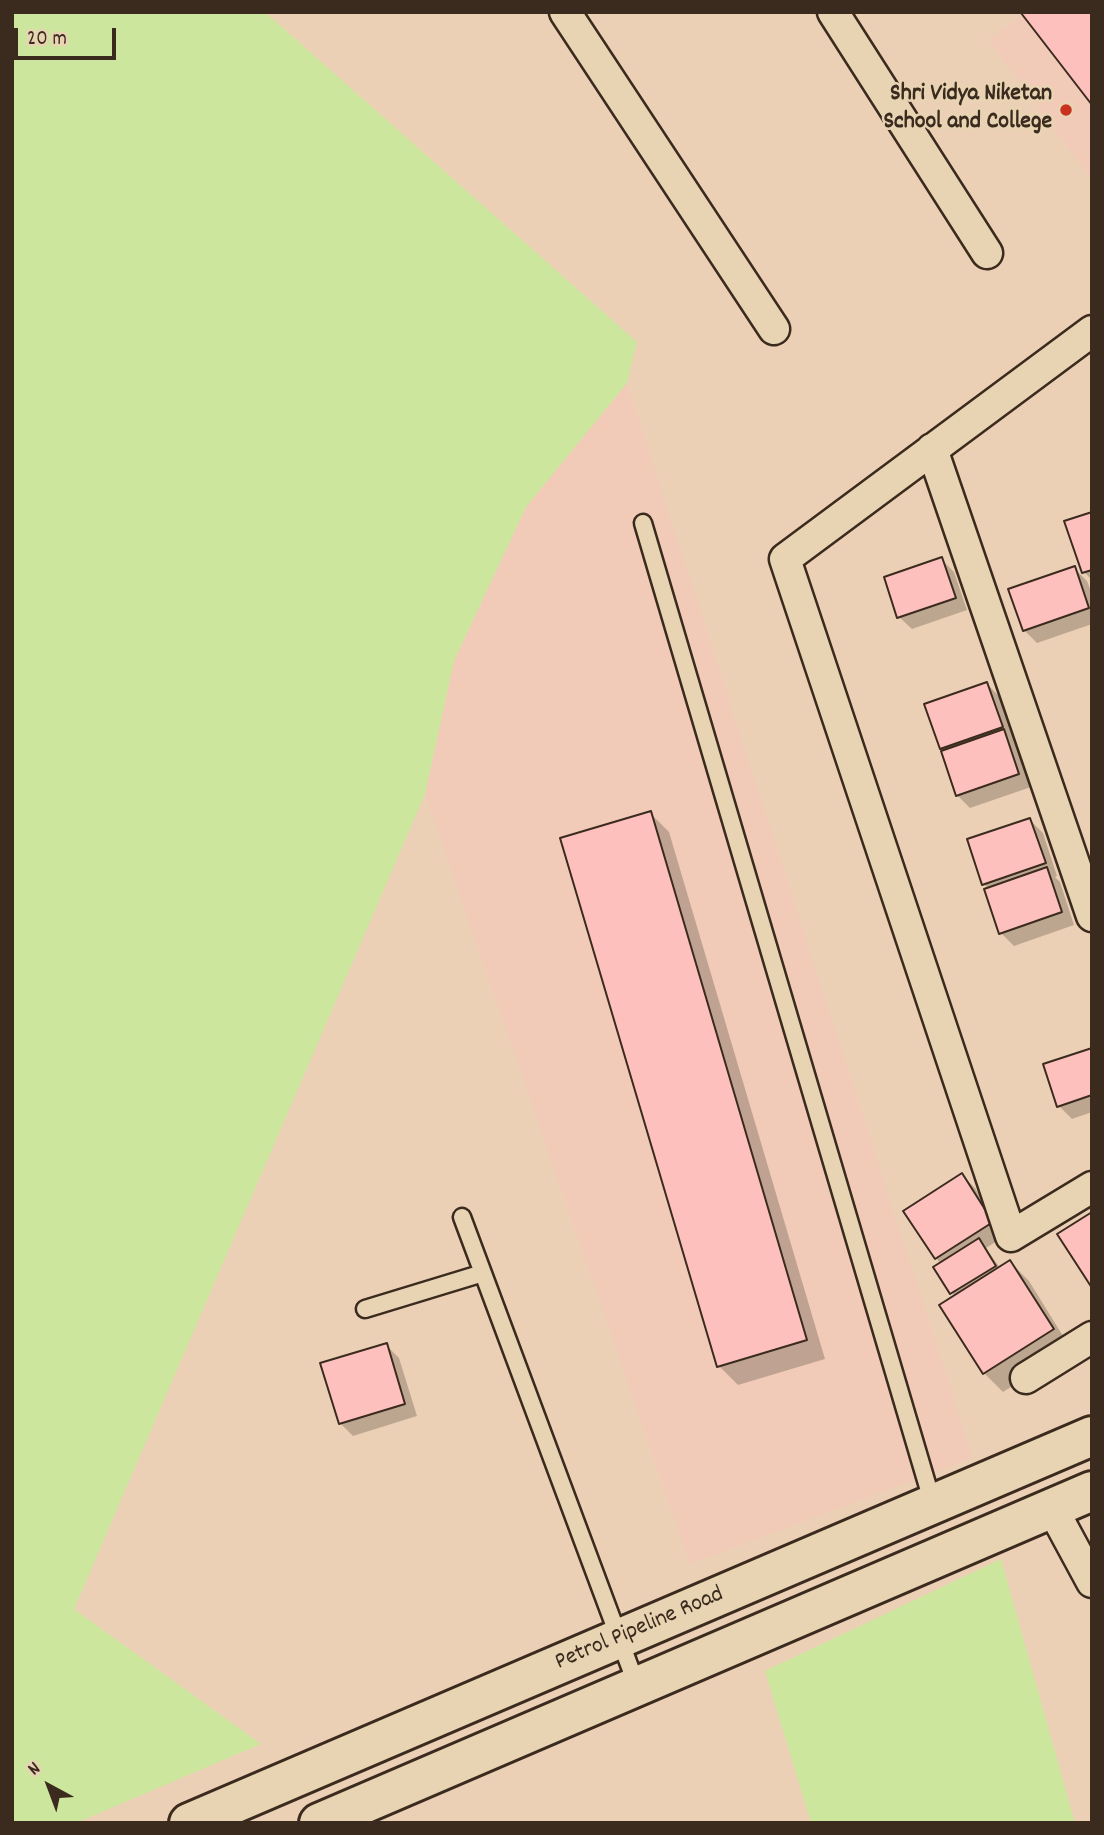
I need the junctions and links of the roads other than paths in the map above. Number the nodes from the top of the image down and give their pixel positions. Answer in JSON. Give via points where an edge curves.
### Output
{"nodes":[{"id":1,"x":565,"y":12,"type":"edge"},
{"id":2,"x":833,"y":12,"type":"edge"},
{"id":3,"x":988,"y":253,"type":"dead end"},
{"id":4,"x":774,"y":329,"type":"dead end"},
{"id":5,"x":1092,"y":331,"type":"edge"},
{"id":6,"x":932,"y":449,"type":"junction"},
{"id":7,"x":643,"y":523,"type":"dead end"},
{"id":8,"x":1092,"y":916,"type":"edge"},
{"id":9,"x":1092,"y":1187,"type":"edge"},
{"id":10,"x":462,"y":1217,"type":"dead end"},
{"id":11,"x":483,"y":1273,"type":"junction"},
{"id":12,"x":365,"y":1309,"type":"dead end"},
{"id":13,"x":1092,"y":1337,"type":"edge"},
{"id":14,"x":1026,"y":1378,"type":"dead end"},
{"id":15,"x":1092,"y":1436,"type":"edge"},
{"id":16,"x":1092,"y":1491,"type":"edge"},
{"id":17,"x":933,"y":1504,"type":"junction"},
{"id":18,"x":1052,"y":1508,"type":"junction"},
{"id":19,"x":1092,"y":1582,"type":"edge"},
{"id":20,"x":618,"y":1639,"type":"junction"},
{"id":21,"x":637,"y":1686,"type":"junction"},
{"id":22,"x":189,"y":1823,"type":"edge"},
{"id":23,"x":319,"y":1823,"type":"edge"}],
"edges":[{"from":1,"to":4,"type":"street"},
{"from":2,"to":3,"type":"street"},
{"from":5,"to":6,"type":"street"},
{"from":6,"to":8,"type":"street"},
{"from":6,"to":9,"type":"street","via":[[785,559],[1011,1236]]},
{"from":7,"to":17,"type":"lane"},
{"from":10,"to":11,"type":"lane"},
{"from":11,"to":12,"type":"lane"},
{"from":11,"to":20,"type":"lane"},
{"from":13,"to":14,"type":"street"},
{"from":15,"to":17,"type":"main road","name":"Petrol Pipeline Road"},
{"from":16,"to":18,"type":"main road","name":"Petrol Pipeline Road"},
{"from":17,"to":20,"type":"main road","name":"Petrol Pipeline Road"},
{"from":18,"to":19,"type":"street"},
{"from":18,"to":21,"type":"main road","name":"Petrol Pipeline Road"},
{"from":20,"to":21,"type":"lane"},
{"from":20,"to":22,"type":"main road","name":"Petrol Pipeline Road"},
{"from":21,"to":23,"type":"main road","name":"Petrol Pipeline Road"}]}
